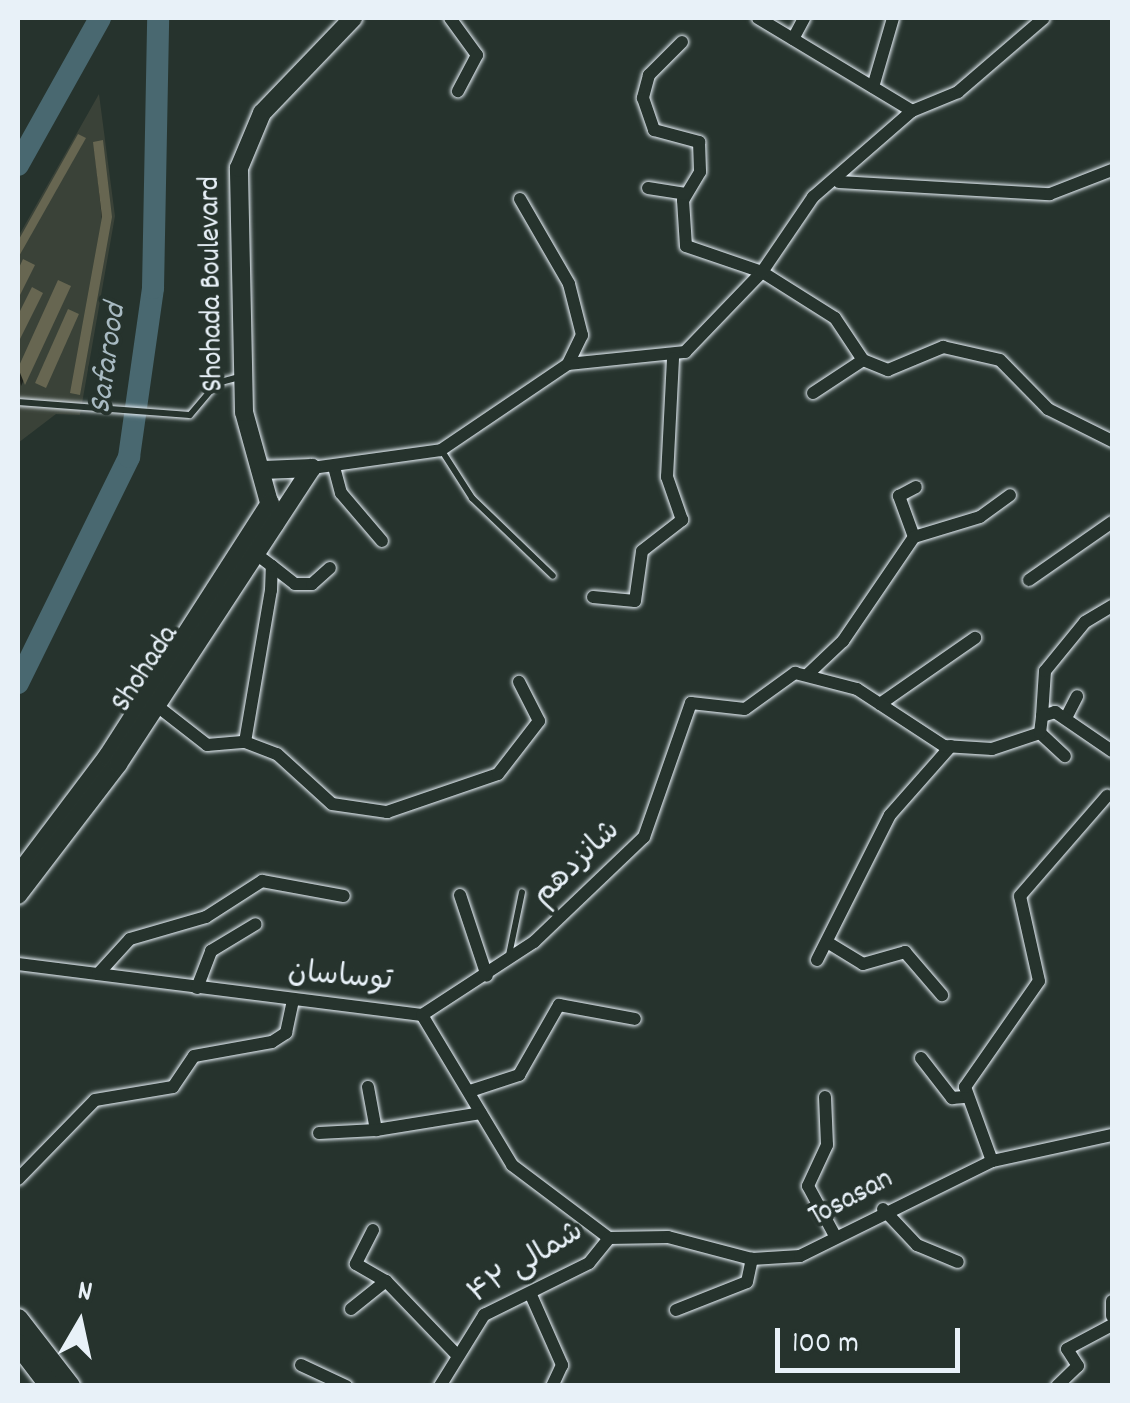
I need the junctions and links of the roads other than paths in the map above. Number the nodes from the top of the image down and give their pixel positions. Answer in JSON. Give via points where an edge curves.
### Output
{"nodes":[{"id":1,"x":353,"y":18,"type":"edge"},
{"id":2,"x":450,"y":18,"type":"edge"},
{"id":3,"x":758,"y":18,"type":"edge"},
{"id":4,"x":804,"y":18,"type":"edge"},
{"id":5,"x":894,"y":18,"type":"edge"},
{"id":6,"x":1044,"y":18,"type":"edge"},
{"id":7,"x":793,"y":39,"type":"junction"},
{"id":8,"x":682,"y":42,"type":"dead end"},
{"id":9,"x":873,"y":88,"type":"junction"},
{"id":10,"x":458,"y":92,"type":"dead end"},
{"id":11,"x":912,"y":111,"type":"junction"},
{"id":12,"x":1112,"y":170,"type":"edge"},
{"id":13,"x":839,"y":182,"type":"junction"},
{"id":14,"x":648,"y":188,"type":"dead end"},
{"id":15,"x":686,"y":194,"type":"junction"},
{"id":16,"x":520,"y":199,"type":"dead end"},
{"id":17,"x":762,"y":272,"type":"junction"},
{"id":18,"x":673,"y":358,"type":"junction"},
{"id":19,"x":864,"y":360,"type":"junction"},
{"id":20,"x":568,"y":364,"type":"junction"},
{"id":21,"x":244,"y":376,"type":"junction"},
{"id":22,"x":813,"y":393,"type":"dead end"},
{"id":23,"x":18,"y":402,"type":"edge"},
{"id":24,"x":1112,"y":441,"type":"edge"},
{"id":25,"x":441,"y":450,"type":"junction"},
{"id":26,"x":334,"y":467,"type":"junction"},
{"id":27,"x":312,"y":468,"type":"junction"},
{"id":28,"x":263,"y":470,"type":"junction"},
{"id":29,"x":916,"y":487,"type":"dead end"},
{"id":30,"x":1010,"y":495,"type":"dead end"},
{"id":31,"x":270,"y":503,"type":"junction"},
{"id":32,"x":1112,"y":522,"type":"edge"},
{"id":33,"x":275,"y":524,"type":"junction"},
{"id":34,"x":914,"y":538,"type":"junction"},
{"id":35,"x":382,"y":541,"type":"dead end"},
{"id":36,"x":256,"y":554,"type":"junction"},
{"id":37,"x":272,"y":566,"type":"junction"},
{"id":38,"x":330,"y":568,"type":"dead end"},
{"id":39,"x":553,"y":576,"type":"dead end"},
{"id":40,"x":1029,"y":580,"type":"dead end"},
{"id":41,"x":593,"y":597,"type":"dead end"},
{"id":42,"x":1112,"y":606,"type":"edge"},
{"id":43,"x":975,"y":638,"type":"dead end"},
{"id":44,"x":807,"y":675,"type":"junction"},
{"id":45,"x":520,"y":682,"type":"dead end"},
{"id":46,"x":1077,"y":696,"type":"dead end"},
{"id":47,"x":152,"y":702,"type":"junction"},
{"id":48,"x":880,"y":704,"type":"junction"},
{"id":49,"x":1068,"y":714,"type":"junction"},
{"id":50,"x":1042,"y":716,"type":"junction"},
{"id":51,"x":1040,"y":733,"type":"junction"},
{"id":52,"x":246,"y":742,"type":"junction"},
{"id":53,"x":951,"y":746,"type":"junction"},
{"id":54,"x":1112,"y":751,"type":"edge"},
{"id":55,"x":1065,"y":756,"type":"dead end"},
{"id":56,"x":1107,"y":796,"type":"dead end"},
{"id":57,"x":18,"y":876,"type":"edge"},
{"id":58,"x":522,"y":892,"type":"dead end"},
{"id":59,"x":18,"y":895,"type":"edge"},
{"id":60,"x":460,"y":895,"type":"dead end"},
{"id":61,"x":344,"y":896,"type":"dead end"},
{"id":62,"x":256,"y":924,"type":"dead end"},
{"id":63,"x":828,"y":942,"type":"junction"},
{"id":64,"x":817,"y":960,"type":"dead end"},
{"id":65,"x":508,"y":961,"type":"junction"},
{"id":66,"x":18,"y":964,"type":"edge"},
{"id":67,"x":98,"y":974,"type":"junction"},
{"id":68,"x":487,"y":976,"type":"junction"},
{"id":69,"x":197,"y":988,"type":"junction"},
{"id":70,"x":942,"y":995,"type":"dead end"},
{"id":71,"x":293,"y":1002,"type":"junction"},
{"id":72,"x":422,"y":1015,"type":"junction"},
{"id":73,"x":635,"y":1019,"type":"dead end"},
{"id":74,"x":922,"y":1058,"type":"dead end"},
{"id":75,"x":368,"y":1087,"type":"dead end"},
{"id":76,"x":470,"y":1090,"type":"junction"},
{"id":77,"x":826,"y":1096,"type":"dead end"},
{"id":78,"x":964,"y":1097,"type":"junction"},
{"id":79,"x":481,"y":1113,"type":"junction"},
{"id":80,"x":376,"y":1130,"type":"junction"},
{"id":81,"x":318,"y":1133,"type":"dead end"},
{"id":82,"x":1112,"y":1135,"type":"edge"},
{"id":83,"x":992,"y":1161,"type":"junction"},
{"id":84,"x":18,"y":1179,"type":"edge"},
{"id":85,"x":884,"y":1210,"type":"junction"},
{"id":86,"x":373,"y":1230,"type":"dead end"},
{"id":87,"x":835,"y":1236,"type":"junction"},
{"id":88,"x":609,"y":1238,"type":"junction"},
{"id":89,"x":752,"y":1259,"type":"junction"},
{"id":90,"x":958,"y":1262,"type":"dead end"},
{"id":91,"x":386,"y":1281,"type":"junction"},
{"id":92,"x":531,"y":1295,"type":"junction"},
{"id":93,"x":1112,"y":1301,"type":"edge"},
{"id":94,"x":351,"y":1310,"type":"dead end"},
{"id":95,"x":676,"y":1310,"type":"dead end"},
{"id":96,"x":1112,"y":1316,"type":"edge"},
{"id":97,"x":18,"y":1319,"type":"edge"},
{"id":98,"x":1112,"y":1325,"type":"edge"},
{"id":99,"x":18,"y":1344,"type":"edge"},
{"id":100,"x":455,"y":1353,"type":"junction"},
{"id":101,"x":301,"y":1365,"type":"dead end"},
{"id":102,"x":50,"y":1386,"type":"edge"},
{"id":103,"x":70,"y":1386,"type":"edge"},
{"id":104,"x":346,"y":1386,"type":"edge"},
{"id":105,"x":440,"y":1386,"type":"edge"},
{"id":106,"x":552,"y":1386,"type":"edge"},
{"id":107,"x":1057,"y":1386,"type":"edge"}],
"edges":[{"from":1,"to":21,"type":"main road","name":"Shohada Boulevard","via":[[244,139]]},
{"from":2,"to":10,"type":"street","via":[[476,47]]},
{"from":3,"to":7,"type":"street"},
{"from":4,"to":7,"type":"street"},
{"from":5,"to":9,"type":"street"},
{"from":6,"to":11,"type":"street","via":[[958,92]]},
{"from":7,"to":9,"type":"street"},
{"from":8,"to":15,"type":"street","via":[[649,76],[642,98],[654,130],[700,142],[700,172]]},
{"from":9,"to":11,"type":"street"},
{"from":11,"to":13,"type":"street"},
{"from":12,"to":13,"type":"street","via":[[1050,194]]},
{"from":13,"to":17,"type":"street","via":[[813,197]]},
{"from":14,"to":15,"type":"street"},
{"from":15,"to":17,"type":"street","via":[[686,246]]},
{"from":16,"to":20,"type":"street","via":[[569,284],[582,335]]},
{"from":17,"to":18,"type":"street"},
{"from":17,"to":19,"type":"street","via":[[835,318]]},
{"from":18,"to":20,"type":"street"},
{"from":18,"to":41,"type":"street","via":[[667,476],[682,520],[642,551],[635,601]]},
{"from":19,"to":22,"type":"street"},
{"from":19,"to":24,"type":"street","via":[[888,370],[943,348],[1000,360],[1048,409]]},
{"from":20,"to":25,"type":"street"},
{"from":21,"to":23,"type":"lane","via":[[217,383],[190,415]]},
{"from":21,"to":28,"type":"main road","name":"Shohada Boulevard","via":[[244,412]]},
{"from":25,"to":26,"type":"street"},
{"from":25,"to":39,"type":"lane","via":[[472,498]]},
{"from":26,"to":27,"type":"street"},
{"from":26,"to":35,"type":"street","via":[[342,493]]},
{"from":27,"to":28,"type":"main road"},
{"from":27,"to":33,"type":"main road","name":"Shohada"},
{"from":28,"to":31,"type":"main road","name":"Shohada Boulevard"},
{"from":29,"to":34,"type":"street","via":[[899,496]]},
{"from":30,"to":34,"type":"street","via":[[980,517]]},
{"from":31,"to":33,"type":"main road","name":"Shohada Boulevard"},
{"from":31,"to":47,"type":"main road","name":"Shohada"},
{"from":32,"to":40,"type":"street"},
{"from":33,"to":36,"type":"main road","name":"Shohada"},
{"from":34,"to":44,"type":"street","via":[[843,641]]},
{"from":36,"to":37,"type":"street"},
{"from":36,"to":47,"type":"main road","name":"Shohada"},
{"from":37,"to":38,"type":"street","via":[[295,584],[312,584]]},
{"from":37,"to":52,"type":"street"},
{"from":42,"to":50,"type":"street","via":[[1086,622],[1045,671]]},
{"from":43,"to":48,"type":"street"},
{"from":44,"to":48,"type":"street"},
{"from":44,"to":65,"type":"street","name":"شانزدهم","via":[[781,679],[745,709],[691,703],[682,711],[664,797],[644,837]]},
{"from":45,"to":52,"type":"street","via":[[539,721],[519,736],[498,774],[387,812],[332,804],[276,754]]},
{"from":46,"to":49,"type":"street"},
{"from":47,"to":52,"type":"street","via":[[207,744]]},
{"from":47,"to":57,"type":"main road","name":"Shohada"},
{"from":47,"to":59,"type":"main road","name":"Shohada"},
{"from":48,"to":53,"type":"street","via":[[925,740]]},
{"from":49,"to":50,"type":"street"},
{"from":49,"to":54,"type":"street"},
{"from":50,"to":51,"type":"street"},
{"from":51,"to":53,"type":"street","via":[[992,749]]},
{"from":51,"to":55,"type":"street"},
{"from":53,"to":63,"type":"street","via":[[890,815]]},
{"from":56,"to":78,"type":"street","via":[[1020,896],[1039,981]]},
{"from":58,"to":65,"type":"lane"},
{"from":60,"to":68,"type":"street"},
{"from":61,"to":67,"type":"street","via":[[262,880],[206,918],[130,939]]},
{"from":62,"to":69,"type":"street","via":[[211,951]]},
{"from":63,"to":64,"type":"street"},
{"from":63,"to":70,"type":"street","via":[[862,964],[905,952]]},
{"from":65,"to":68,"type":"street","name":"شانزدهم"},
{"from":66,"to":67,"type":"street","name":"توساسان"},
{"from":67,"to":69,"type":"street","name":"توساسان"},
{"from":68,"to":72,"type":"street","name":"شانزدهم"},
{"from":69,"to":71,"type":"street","name":"توساسان"},
{"from":71,"to":72,"type":"street","name":"توساسان"},
{"from":71,"to":84,"type":"street","via":[[286,1033],[272,1042],[194,1056],[173,1087],[95,1100]]},
{"from":72,"to":76,"type":"street","name":"توساسان"},
{"from":73,"to":76,"type":"street","via":[[559,1005],[519,1075]]},
{"from":74,"to":78,"type":"street","via":[[952,1098]]},
{"from":75,"to":80,"type":"street"},
{"from":76,"to":79,"type":"street","name":"توساسان"},
{"from":77,"to":87,"type":"street","via":[[827,1145],[808,1186]]},
{"from":78,"to":83,"type":"street"},
{"from":79,"to":80,"type":"street"},
{"from":79,"to":88,"type":"street","name":"توساسان","via":[[512,1165]]},
{"from":80,"to":81,"type":"street"},
{"from":82,"to":83,"type":"street","name":"Tosasan"},
{"from":83,"to":85,"type":"street","name":"Tosasan"},
{"from":85,"to":87,"type":"street","name":"Tosasan"},
{"from":85,"to":90,"type":"street","via":[[917,1244]]},
{"from":86,"to":91,"type":"street","via":[[356,1264]]},
{"from":87,"to":89,"type":"street","name":"Tosasan","via":[[800,1256]]},
{"from":88,"to":89,"type":"street","name":"Tosasan","via":[[668,1237]]},
{"from":88,"to":92,"type":"street","name":"شمالی ۴۲","via":[[605,1252]]},
{"from":89,"to":95,"type":"street","via":[[746,1282]]},
{"from":91,"to":94,"type":"street"},
{"from":91,"to":100,"type":"street"},
{"from":92,"to":100,"type":"street","name":"شمالی ۴۲","via":[[484,1315]]},
{"from":92,"to":106,"type":"street","via":[[562,1366]]},
{"from":93,"to":96,"type":"street"},
{"from":97,"to":103,"type":"main road"},
{"from":98,"to":107,"type":"street","via":[[1067,1349],[1078,1366]]},
{"from":99,"to":102,"type":"main road"},
{"from":100,"to":105,"type":"street","name":"شمالی ۴۲"},
{"from":101,"to":104,"type":"street"}]}
